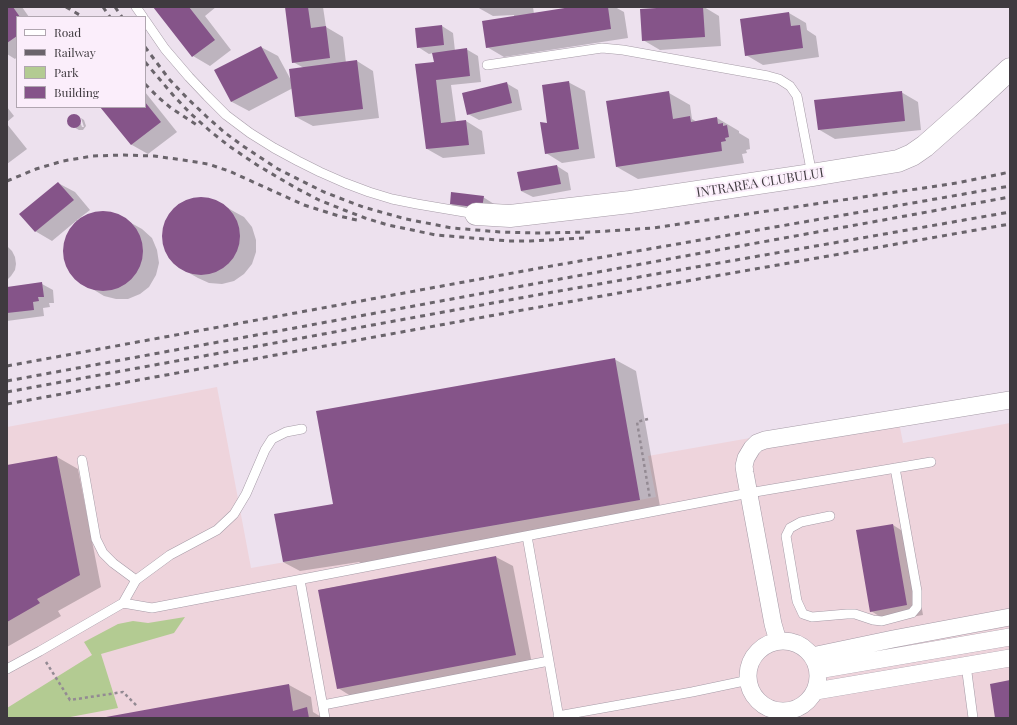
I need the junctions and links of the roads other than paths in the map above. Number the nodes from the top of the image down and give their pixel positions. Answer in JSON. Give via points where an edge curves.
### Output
{"nodes":[{"id":1,"x":136,"y":7,"type":"edge"},
{"id":2,"x":142,"y":16,"type":"edge"},
{"id":3,"x":146,"y":21,"type":"edge"},
{"id":4,"x":487,"y":65,"type":"dead end"},
{"id":5,"x":1010,"y":69,"type":"edge"},
{"id":6,"x":812,"y":175,"type":"junction"},
{"id":7,"x":476,"y":214,"type":"joint"},
{"id":8,"x":1010,"y":400,"type":"edge"},
{"id":9,"x":302,"y":429,"type":"dead end"},
{"id":10,"x":82,"y":460,"type":"dead end"},
{"id":11,"x":931,"y":462,"type":"dead end"},
{"id":12,"x":895,"y":468,"type":"junction"},
{"id":13,"x":749,"y":493,"type":"junction"},
{"id":14,"x":830,"y":516,"type":"dead end"},
{"id":15,"x":527,"y":536,"type":"junction"},
{"id":16,"x":136,"y":580,"type":"junction"},
{"id":17,"x":300,"y":580,"type":"junction"},
{"id":18,"x":123,"y":603,"type":"junction"},
{"id":19,"x":1010,"y":617,"type":"edge"},
{"id":20,"x":1010,"y":637,"type":"edge"},
{"id":21,"x":778,"y":641,"type":"junction"},
{"id":22,"x":1010,"y":658,"type":"edge"},
{"id":23,"x":549,"y":661,"type":"junction"},
{"id":24,"x":815,"y":663,"type":"junction"},
{"id":25,"x":966,"y":666,"type":"junction"},
{"id":26,"x":7,"y":669,"type":"edge"},
{"id":27,"x":749,"y":680,"type":"junction"},
{"id":28,"x":816,"y":690,"type":"junction"},
{"id":29,"x":323,"y":705,"type":"junction"},
{"id":30,"x":792,"y":714,"type":"edge"},
{"id":31,"x":558,"y":717,"type":"edge"},
{"id":32,"x":326,"y":718,"type":"edge"},
{"id":33,"x":974,"y":718,"type":"edge"}],
"edges":[{"from":1,"to":2,"type":"lane"},
{"from":3,"to":7,"type":"lane","via":[[188,77],[226,115],[250,133],[298,161],[345,183],[392,199]]},
{"from":4,"to":6,"type":"lane","via":[[602,48],[779,79],[790,86],[797,96]]},
{"from":5,"to":6,"type":"street","name":"INTRAREA CLUBULUI","via":[[937,136],[912,155],[898,161]]},
{"from":6,"to":7,"type":"street","name":"INTRAREA CLUBULUI","via":[[530,214]]},
{"from":8,"to":13,"type":"street","via":[[765,440],[757,443],[749,453],[744,466]]},
{"from":9,"to":16,"type":"lane","via":[[286,432],[272,439],[234,514],[217,530],[170,554]]},
{"from":10,"to":16,"type":"lane","via":[[96,539],[103,553]]},
{"from":11,"to":12,"type":"lane"},
{"from":12,"to":13,"type":"lane"},
{"from":12,"to":14,"type":"lane","via":[[917,592],[917,607],[912,613],[882,621],[855,614],[812,617],[804,614],[797,601],[786,536],[790,528],[801,522]]},
{"from":13,"to":15,"type":"lane"},
{"from":13,"to":21,"type":"street"},
{"from":15,"to":17,"type":"lane"},
{"from":15,"to":23,"type":"lane"},
{"from":16,"to":18,"type":"lane"},
{"from":17,"to":18,"type":"lane","via":[[152,608]]},
{"from":17,"to":29,"type":"lane"},
{"from":18,"to":26,"type":"lane"},
{"from":19,"to":24,"type":"street","via":[[893,639]]},
{"from":20,"to":24,"type":"street","via":[[895,657]]},
{"from":21,"to":24,"type":"street","via":[[794,642],[801,646],[807,650]]},
{"from":21,"to":27,"type":"street","via":[[758,652],[750,664]]},
{"from":22,"to":25,"type":"street"},
{"from":23,"to":29,"type":"lane"},
{"from":23,"to":31,"type":"lane"},
{"from":24,"to":28,"type":"street","via":[[819,678]]},
{"from":25,"to":28,"type":"street"},
{"from":25,"to":33,"type":"lane"},
{"from":27,"to":30,"type":"street","via":[[753,693],[762,704]]},
{"from":27,"to":31,"type":"lane"},
{"from":28,"to":30,"type":"street","via":[[810,700]]},
{"from":29,"to":32,"type":"lane"}]}
